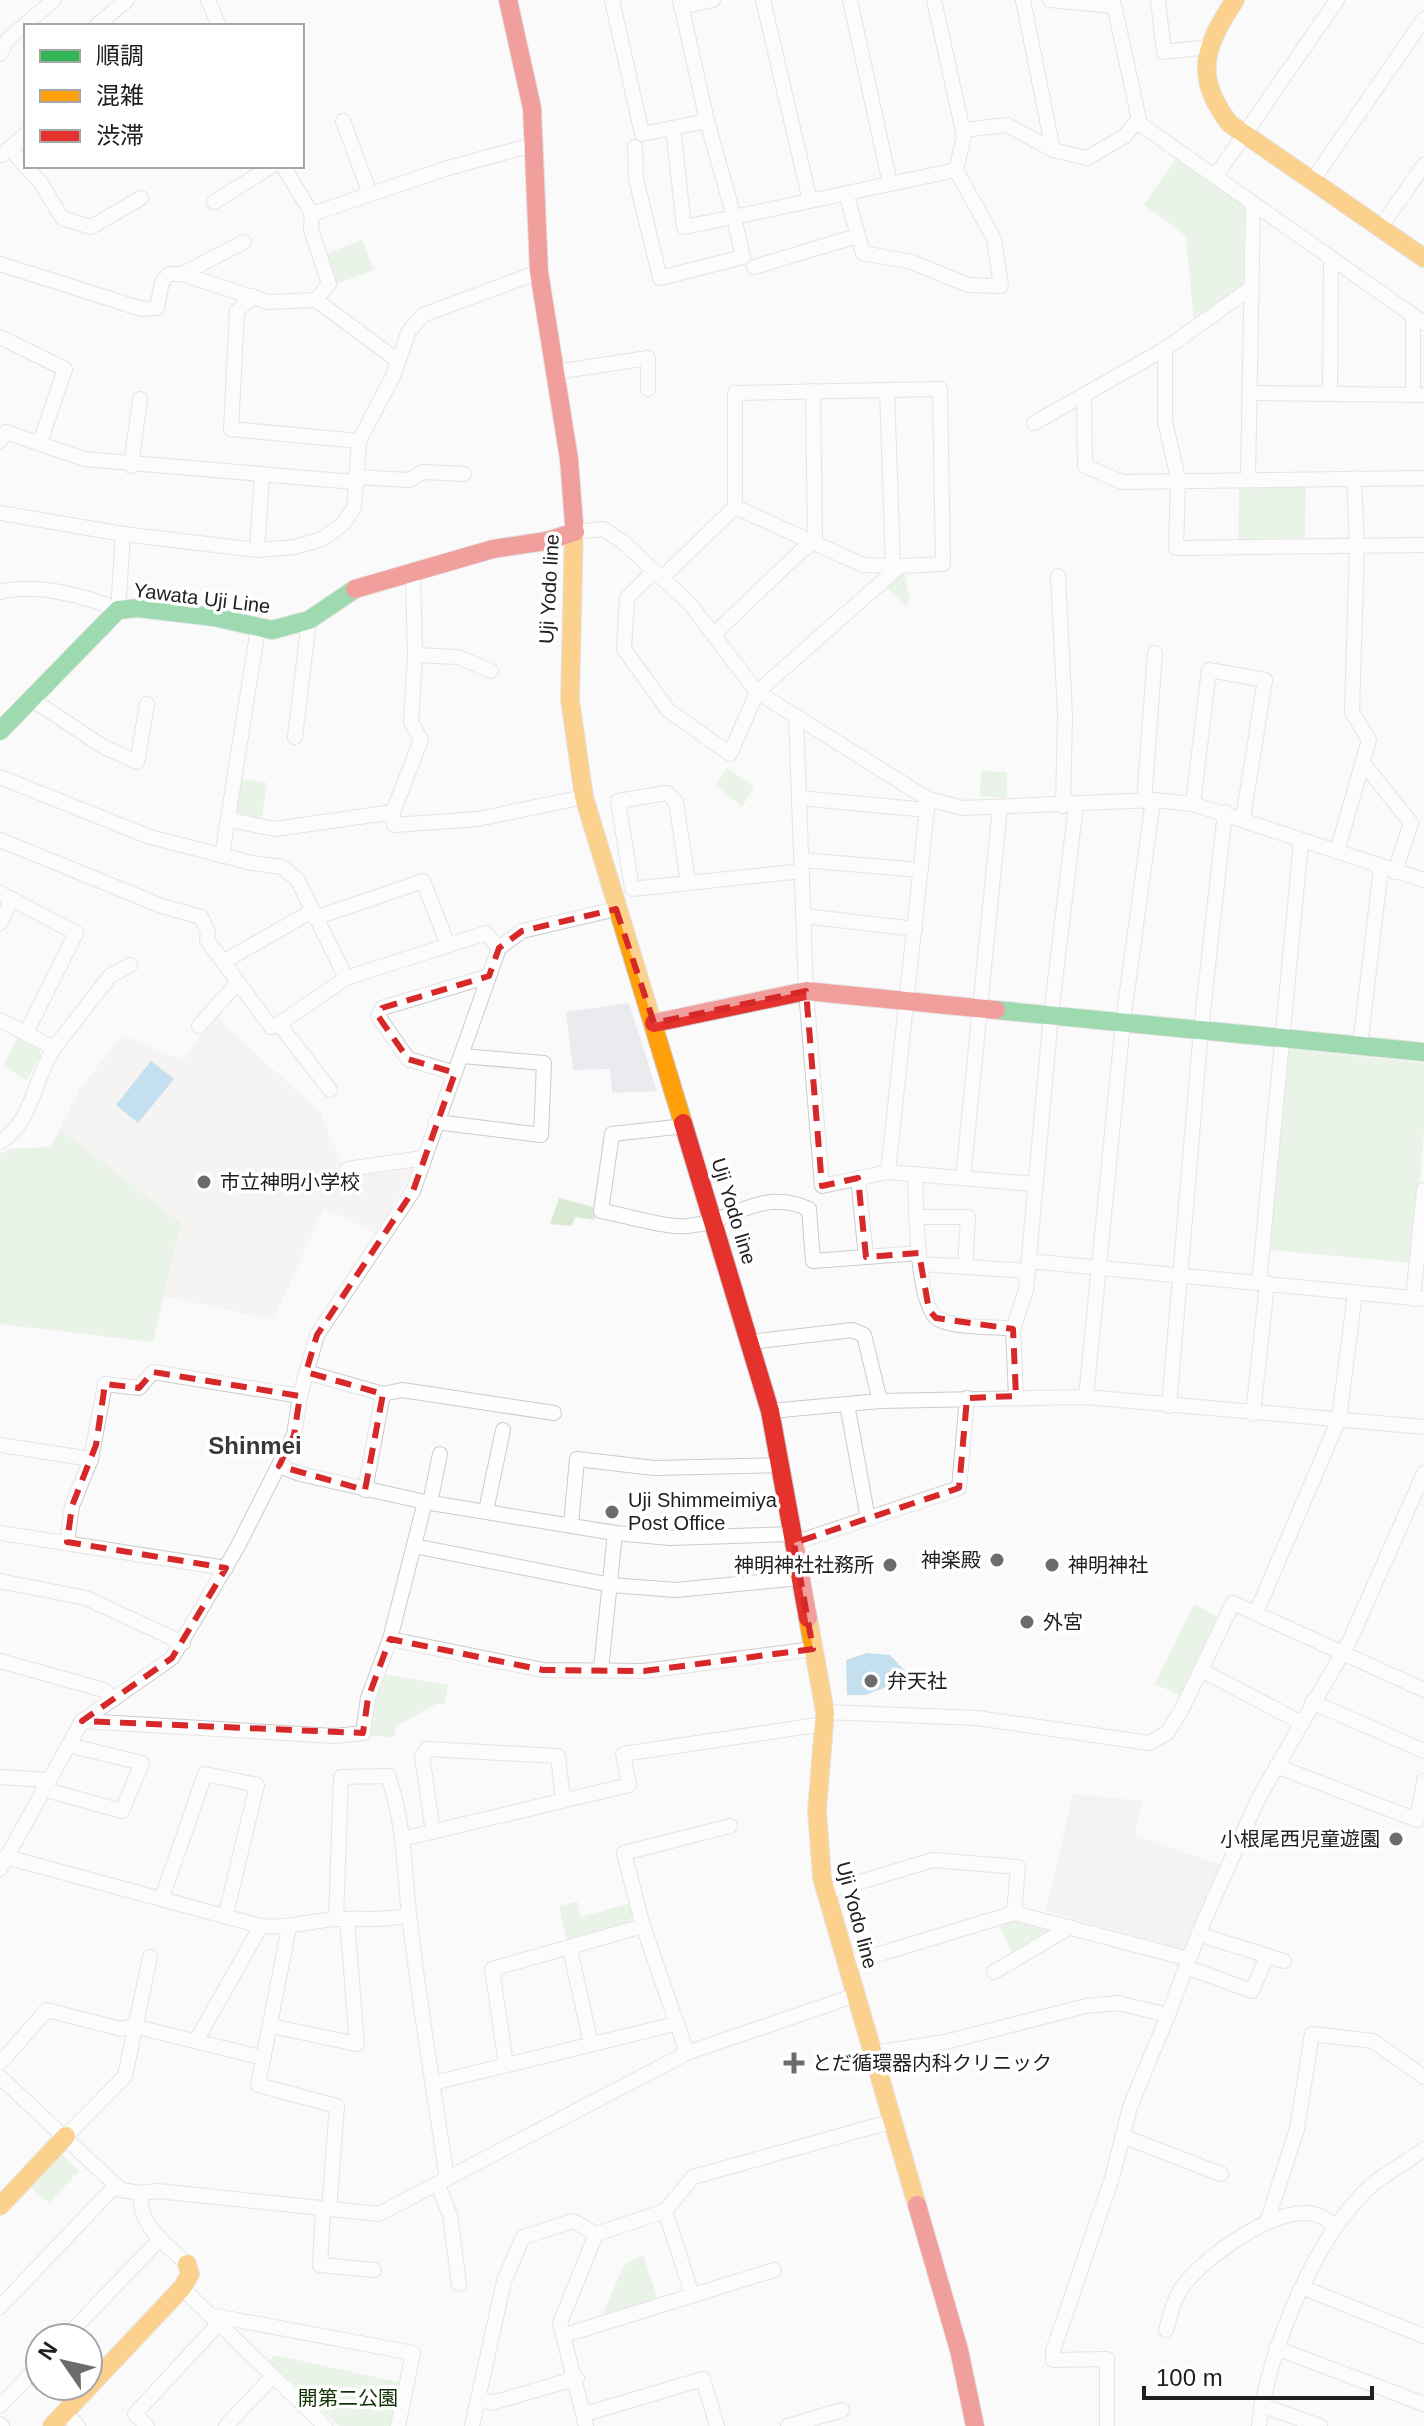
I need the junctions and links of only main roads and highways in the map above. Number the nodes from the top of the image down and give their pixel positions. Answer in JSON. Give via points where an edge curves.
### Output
{"nodes":[{"id":1,"x":508,"y":0,"type":"edge"},
{"id":2,"x":1235,"y":0,"type":"edge"},
{"id":3,"x":1424,"y":258,"type":"edge"},
{"id":4,"x":575,"y":532,"type":"junction"},
{"id":5,"x":0,"y":731,"type":"edge"},
{"id":6,"x":654,"y":1023,"type":"junction"},
{"id":7,"x":1424,"y":1052,"type":"edge"},
{"id":8,"x":66,"y":2136,"type":"road end"},
{"id":9,"x":0,"y":2206,"type":"edge"},
{"id":10,"x":187,"y":2264,"type":"road end"},
{"id":11,"x":65,"y":2422,"type":"edge"},
{"id":12,"x":975,"y":2426,"type":"edge"}],
"edges":[{"from":1,"to":4,"type":"main road","name":"Uji Yodo line","via":[[532,108],[539,272],[565,429]]},
{"from":2,"to":3,"type":"main road","via":[[1208,47],[1211,99],[1230,124]]},
{"from":4,"to":5,"type":"main road","name":"Yawata Uji Line","via":[[360,586],[309,620],[272,630],[214,617],[118,610]]},
{"from":4,"to":6,"type":"main road","name":"Uji Yodo line","via":[[569,688],[584,797]]},
{"from":6,"to":7,"type":"main road","via":[[806,991]]},
{"from":6,"to":12,"type":"main road","name":"Uji Yodo line","via":[[770,1411],[825,1718],[817,1841],[826,1892],[959,2350]]},
{"from":8,"to":9,"type":"main road"},
{"from":10,"to":11,"type":"main road","via":[[190,2274],[182,2288]]}]}
